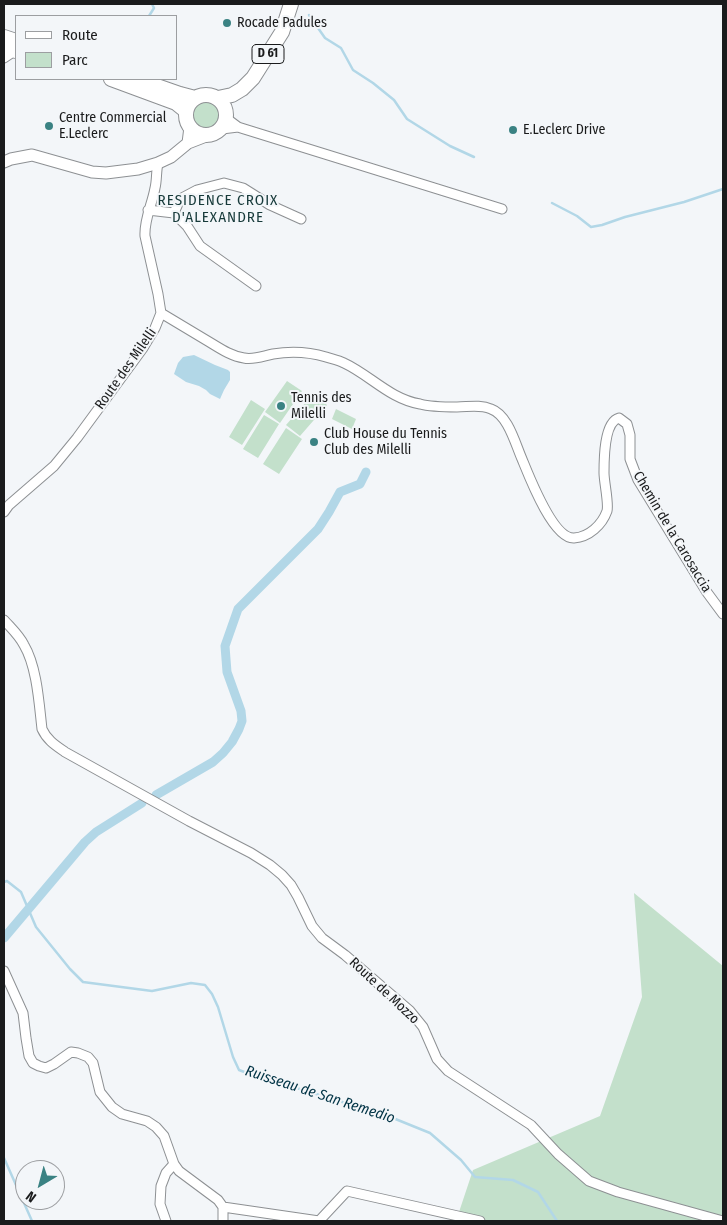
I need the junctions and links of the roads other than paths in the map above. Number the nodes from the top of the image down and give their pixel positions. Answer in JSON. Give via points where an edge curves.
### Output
{"nodes":[{"id":1,"x":291,"y":4,"type":"edge"},
{"id":2,"x":4,"y":37,"type":"edge"},
{"id":3,"x":11,"y":50,"type":"edge"},
{"id":4,"x":114,"y":80,"type":"edge"},
{"id":5,"x":140,"y":80,"type":"edge"},
{"id":6,"x":195,"y":98,"type":"junction"},
{"id":7,"x":225,"y":109,"type":"junction"},
{"id":8,"x":186,"y":111,"type":"junction"},
{"id":9,"x":190,"y":127,"type":"junction"},
{"id":10,"x":206,"y":136,"type":"junction"},
{"id":11,"x":188,"y":143,"type":"junction"},
{"id":12,"x":4,"y":162,"type":"edge"},
{"id":13,"x":158,"y":163,"type":"junction"},
{"id":14,"x":148,"y":210,"type":"junction"},
{"id":15,"x":502,"y":210,"type":"dead end"},
{"id":16,"x":174,"y":213,"type":"junction"},
{"id":17,"x":301,"y":220,"type":"dead end"},
{"id":18,"x":256,"y":286,"type":"dead end"},
{"id":19,"x":161,"y":313,"type":"junction"},
{"id":20,"x":4,"y":512,"type":"edge"},
{"id":21,"x":723,"y":614,"type":"edge"},
{"id":22,"x":4,"y":620,"type":"edge"},
{"id":23,"x":4,"y":971,"type":"edge"},
{"id":24,"x":174,"y":1164,"type":"junction"},
{"id":25,"x":223,"y":1207,"type":"junction"},
{"id":26,"x":166,"y":1221,"type":"edge"},
{"id":27,"x":223,"y":1221,"type":"edge"},
{"id":28,"x":480,"y":1221,"type":"edge"},
{"id":29,"x":723,"y":1221,"type":"edge"}],
"edges":[{"from":1,"to":7,"type":"main road","number":"D 61","via":[[282,32],[267,56],[253,78]]},
{"from":2,"to":3,"type":"main road"},
{"from":4,"to":8,"type":"main road","via":[[176,103]]},
{"from":5,"to":6,"type":"main road"},
{"from":6,"to":7,"type":"main road","via":[[206,94]]},
{"from":6,"to":8,"type":"main road"},
{"from":7,"to":10,"type":"main road","via":[[217,132]]},
{"from":7,"to":15,"type":"street","via":[[238,128]]},
{"from":8,"to":9,"type":"main road"},
{"from":9,"to":10,"type":"main road"},
{"from":9,"to":11,"type":"street"},
{"from":10,"to":11,"type":"street"},
{"from":11,"to":13,"type":"street"},
{"from":12,"to":13,"type":"street","via":[[32,155],[106,173]]},
{"from":13,"to":14,"type":"street","name":"Route des Milelli"},
{"from":14,"to":16,"type":"street"},
{"from":14,"to":19,"type":"street","name":"Route des Milelli","via":[[145,236]]},
{"from":16,"to":17,"type":"street","via":[[180,200],[197,190],[224,183],[243,188]]},
{"from":16,"to":18,"type":"street","via":[[200,246]]},
{"from":19,"to":20,"type":"street","name":"Route des Milelli","via":[[143,348],[77,438],[54,466]]},
{"from":19,"to":21,"type":"street","name":"Chemin de la Carosaccia","via":[[231,355],[257,358],[294,351],[324,356],[344,363],[408,401],[421,405],[492,409],[501,415],[510,432],[551,521],[562,534],[572,538],[587,535],[598,526],[607,510],[605,446],[609,426],[614,419],[622,420],[627,424],[630,435],[630,459],[638,480]]},
{"from":22,"to":29,"type":"street","name":"Route de Mozzo","via":[[24,644],[29,656],[42,729],[50,742],[270,865],[291,885],[312,926],[322,938],[410,1012],[423,1027],[437,1058],[448,1070],[531,1125],[589,1181]]},
{"from":23,"to":24,"type":"street","via":[[23,1013],[29,1056],[33,1062],[46,1068],[72,1052],[88,1056],[93,1063],[100,1092],[122,1114],[156,1127],[164,1136]]},
{"from":24,"to":25,"type":"street"},
{"from":24,"to":26,"type":"street","via":[[161,1186],[160,1204]]},
{"from":25,"to":27,"type":"street"},
{"from":25,"to":28,"type":"street","via":[[319,1221],[347,1191]]}]}
